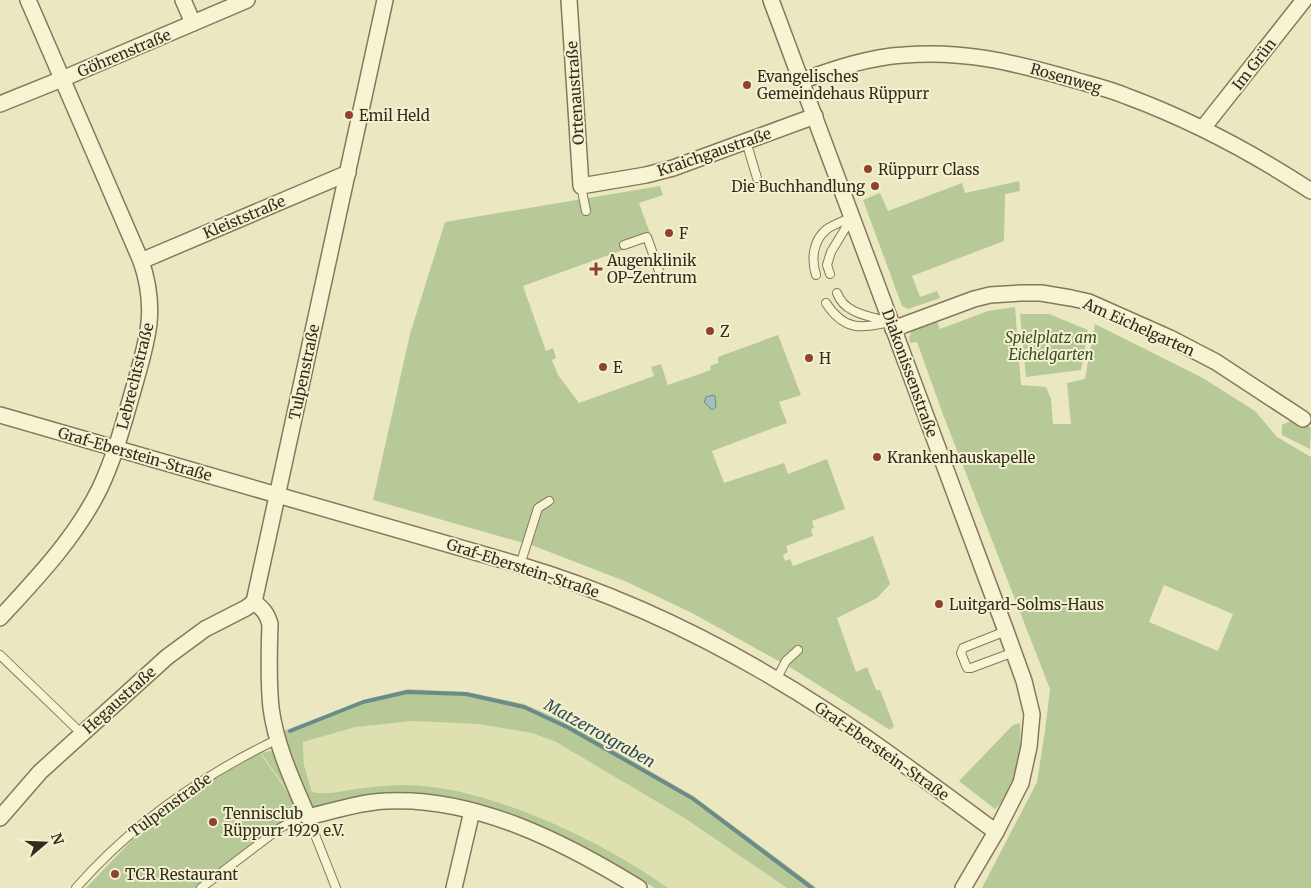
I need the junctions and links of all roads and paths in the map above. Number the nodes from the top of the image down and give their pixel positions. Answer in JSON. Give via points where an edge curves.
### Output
{"nodes":[{"id":1,"x":28,"y":0,"type":"edge"},
{"id":2,"x":183,"y":0,"type":"edge"},
{"id":3,"x":247,"y":0,"type":"edge"},
{"id":4,"x":385,"y":0,"type":"edge"},
{"id":5,"x":568,"y":0,"type":"edge"},
{"id":6,"x":771,"y":0,"type":"edge"},
{"id":7,"x":1304,"y":0,"type":"edge"},
{"id":8,"x":193,"y":23,"type":"junction"},
{"id":9,"x":62,"y":79,"type":"junction"},
{"id":10,"x":801,"y":81,"type":"junction"},
{"id":11,"x":0,"y":104,"type":"edge"},
{"id":12,"x":815,"y":116,"type":"junction"},
{"id":13,"x":1203,"y":128,"type":"junction"},
{"id":14,"x":746,"y":141,"type":"junction"},
{"id":15,"x":348,"y":173,"type":"junction"},
{"id":16,"x":757,"y":178,"type":"dead end"},
{"id":17,"x":581,"y":186,"type":"junction"},
{"id":18,"x":1311,"y":191,"type":"edge"},
{"id":19,"x":586,"y":211,"type":"dead end"},
{"id":20,"x":852,"y":217,"type":"junction"},
{"id":21,"x":624,"y":245,"type":"dead end"},
{"id":22,"x":141,"y":261,"type":"junction"},
{"id":23,"x":659,"y":271,"type":"dead end"},
{"id":24,"x":830,"y":274,"type":"dead end"},
{"id":25,"x":816,"y":275,"type":"dead end"},
{"id":26,"x":837,"y":293,"type":"dead end"},
{"id":27,"x":826,"y":303,"type":"dead end"},
{"id":28,"x":892,"y":325,"type":"junction"},
{"id":29,"x":0,"y":415,"type":"edge"},
{"id":30,"x":1307,"y":422,"type":"edge"},
{"id":31,"x":116,"y":449,"type":"junction"},
{"id":32,"x":277,"y":494,"type":"junction"},
{"id":33,"x":549,"y":501,"type":"dead end"},
{"id":34,"x":520,"y":565,"type":"junction"},
{"id":35,"x":254,"y":602,"type":"junction"},
{"id":36,"x":0,"y":618,"type":"edge"},
{"id":37,"x":1006,"y":632,"type":"junction"},
{"id":38,"x":798,"y":650,"type":"dead end"},
{"id":39,"x":1014,"y":652,"type":"junction"},
{"id":40,"x":0,"y":655,"type":"edge"},
{"id":41,"x":776,"y":680,"type":"junction"},
{"id":42,"x":82,"y":734,"type":"junction"},
{"id":43,"x":278,"y":740,"type":"junction"},
{"id":44,"x":472,"y":811,"type":"junction"},
{"id":45,"x":307,"y":816,"type":"junction"},
{"id":46,"x":0,"y":818,"type":"edge"},
{"id":47,"x":996,"y":832,"type":"junction"},
{"id":48,"x":630,"y":886,"type":"edge"},
{"id":49,"x":76,"y":888,"type":"edge"},
{"id":50,"x":202,"y":888,"type":"edge"},
{"id":51,"x":336,"y":888,"type":"edge"},
{"id":52,"x":454,"y":888,"type":"edge"},
{"id":53,"x":963,"y":888,"type":"edge"}],
"edges":[{"from":1,"to":9,"type":"street","name":"Lebrechtstraße"},
{"from":2,"to":8,"type":"street"},
{"from":3,"to":8,"type":"street","name":"Göhrenstraße"},
{"from":4,"to":15,"type":"street","name":"Tulpenstraße"},
{"from":5,"to":17,"type":"street","name":"Ortenaustraße"},
{"from":6,"to":10,"type":"street","name":"Diakonissenstraße"},
{"from":7,"to":13,"type":"street","name":"Im Grün"},
{"from":8,"to":9,"type":"street","name":"Göhrenstraße"},
{"from":9,"to":11,"type":"street","name":"Göhrenstraße"},
{"from":9,"to":22,"type":"street","name":"Lebrechtstraße"},
{"from":10,"to":12,"type":"street","name":"Diakonissenstraße"},
{"from":10,"to":13,"type":"street","name":"Rosenweg","via":[[837,68],[902,55],[991,58],[1124,95]]},
{"from":12,"to":14,"type":"street","name":"Kraichgaustraße"},
{"from":12,"to":20,"type":"street","name":"Diakonissenstraße"},
{"from":13,"to":18,"type":"street","name":"Rosenweg"},
{"from":14,"to":16,"type":"lane"},
{"from":14,"to":17,"type":"street","name":"Kraichgaustraße","via":[[673,168]]},
{"from":15,"to":22,"type":"street","name":"Kleiststraße"},
{"from":15,"to":32,"type":"street","name":"Tulpenstraße"},
{"from":17,"to":19,"type":"lane"},
{"from":20,"to":24,"type":"lane","via":[[831,252],[827,265]]},
{"from":20,"to":25,"type":"lane","via":[[822,234],[812,260]]},
{"from":20,"to":28,"type":"street","name":"Diakonissenstraße"},
{"from":21,"to":23,"type":"lane","via":[[647,237]]},
{"from":22,"to":31,"type":"street","name":"Lebrechtstraße","via":[[148,284],[150,327]]},
{"from":26,"to":28,"type":"lane","via":[[839,299],[856,312]]},
{"from":27,"to":28,"type":"lane","via":[[849,325]]},
{"from":28,"to":30,"type":"street","name":"Am Eichelgarten","via":[[990,295],[1031,293],[1089,302],[1216,362]]},
{"from":28,"to":37,"type":"street","name":"Diakonissenstraße"},
{"from":29,"to":31,"type":"street","name":"Graf-Eberstein-Straße"},
{"from":31,"to":32,"type":"street","name":"Graf-Eberstein-Straße"},
{"from":31,"to":36,"type":"street","name":"Lebrechtstraße","via":[[100,488],[78,526]]},
{"from":32,"to":34,"type":"street","name":"Graf-Eberstein-Straße"},
{"from":32,"to":35,"type":"street","name":"Tulpenstraße"},
{"from":33,"to":34,"type":"lane","via":[[538,508]]},
{"from":34,"to":41,"type":"street","name":"Graf-Eberstein-Straße","via":[[634,606]]},
{"from":35,"to":42,"type":"street","name":"Hegaustraße","via":[[183,644]]},
{"from":35,"to":43,"type":"street","via":[[266,612],[270,624],[270,692]]},
{"from":37,"to":39,"type":"street","name":"Diakonissenstraße"},
{"from":37,"to":39,"type":"lane","via":[[963,648],[961,653],[968,668]]},
{"from":38,"to":41,"type":"lane","via":[[786,661]]},
{"from":39,"to":47,"type":"street","name":"Diakonissenstraße","via":[[1028,694],[1031,731],[1021,783]]},
{"from":40,"to":42,"type":"lane"},
{"from":41,"to":47,"type":"street","name":"Graf-Eberstein-Straße","via":[[866,737]]},
{"from":42,"to":46,"type":"street","name":"Hegaustraße","via":[[29,783]]},
{"from":43,"to":45,"type":"street"},
{"from":43,"to":49,"type":"lane","name":"Tulpenstraße","via":[[187,790],[130,833]]},
{"from":44,"to":45,"type":"street","via":[[419,800],[384,801]]},
{"from":44,"to":48,"type":"street","via":[[539,834]]},
{"from":44,"to":52,"type":"street"},
{"from":45,"to":50,"type":"lane","via":[[280,828]]},
{"from":45,"to":51,"type":"lane"},
{"from":47,"to":53,"type":"street","name":"Diakonissenstraße"}]}
